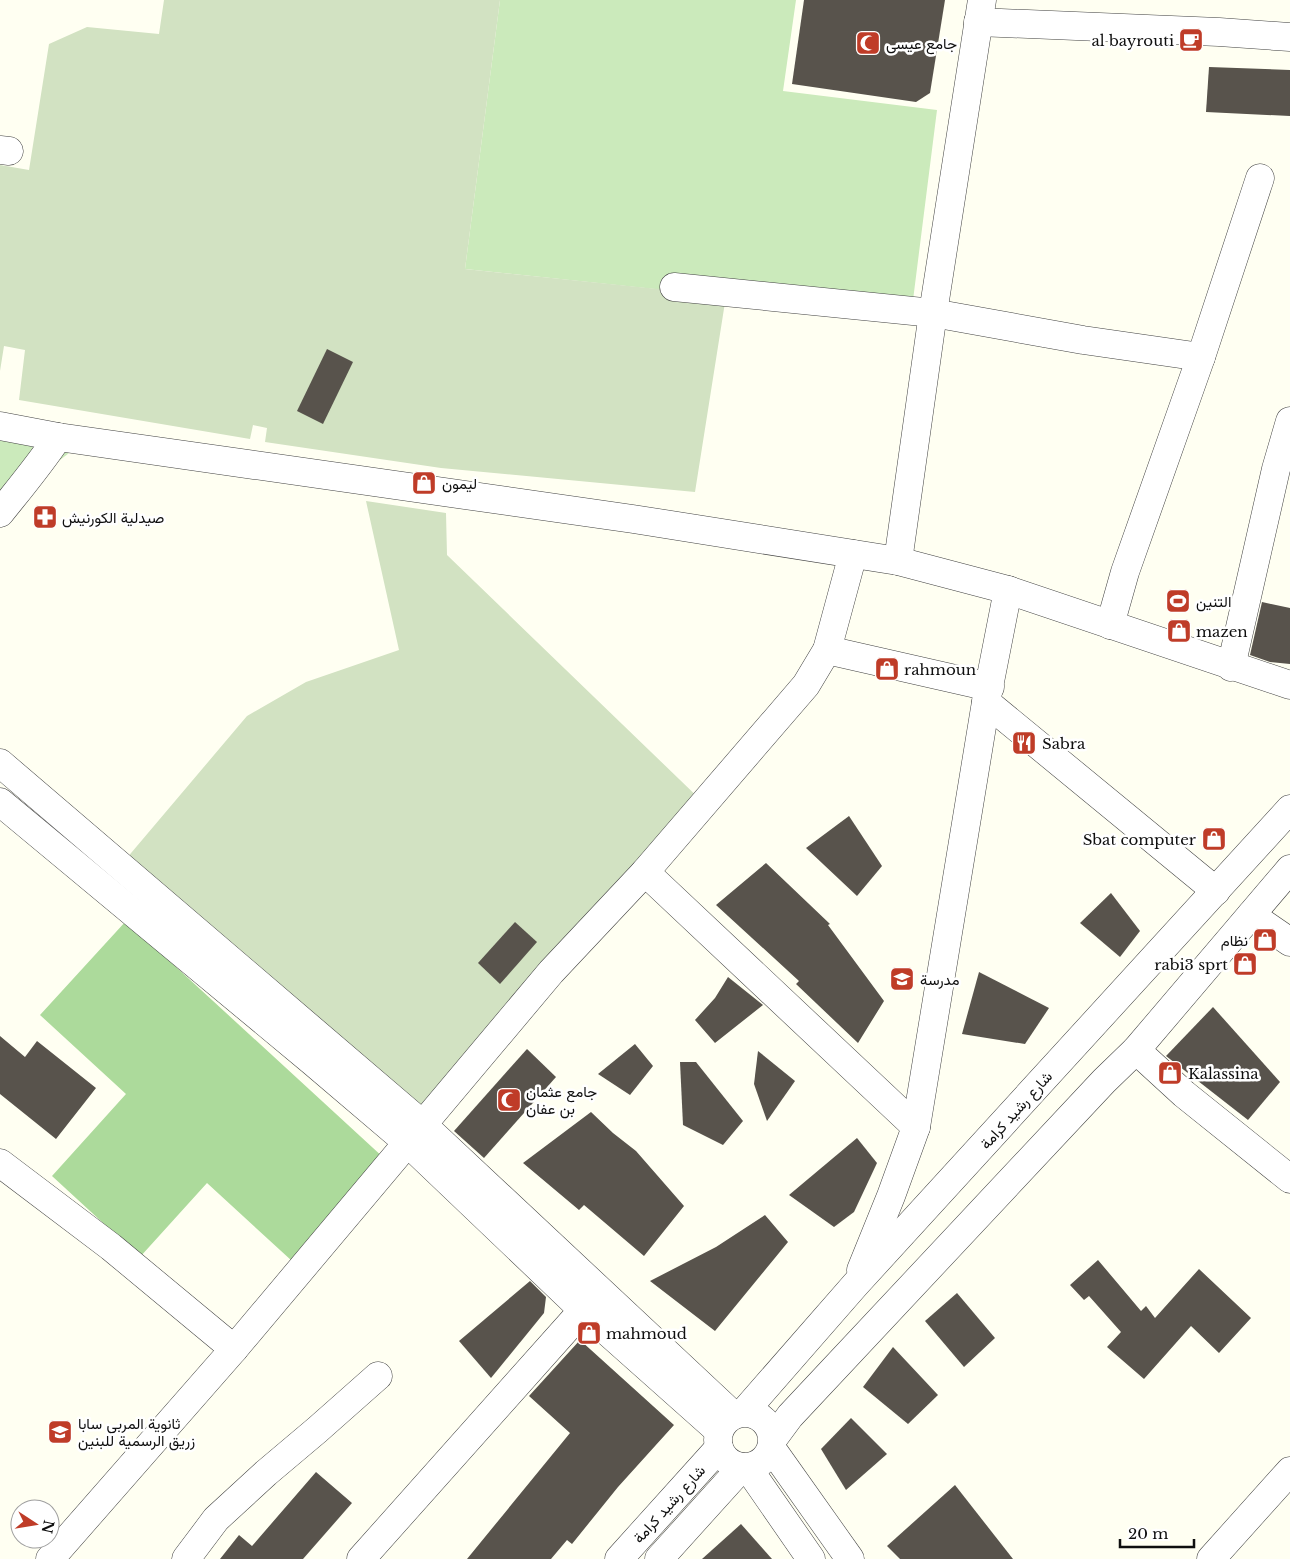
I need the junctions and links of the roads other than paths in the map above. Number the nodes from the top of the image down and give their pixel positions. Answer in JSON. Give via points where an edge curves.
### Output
{"nodes":[{"id":1,"x":980,"y":11,"type":"edge"},
{"id":2,"x":1290,"y":37,"type":"edge"},
{"id":3,"x":1260,"y":178,"type":"dead end"},
{"id":4,"x":674,"y":287,"type":"dead end"},
{"id":5,"x":933,"y":313,"type":"junction"},
{"id":6,"x":1201,"y":357,"type":"junction"},
{"id":7,"x":1290,"y":420,"type":"edge"},
{"id":8,"x":0,"y":426,"type":"edge"},
{"id":9,"x":58,"y":437,"type":"junction"},
{"id":10,"x":0,"y":513,"type":"edge"},
{"id":11,"x":853,"y":554,"type":"junction"},
{"id":12,"x":898,"y":562,"type":"junction"},
{"id":13,"x":1008,"y":590,"type":"junction"},
{"id":14,"x":1110,"y":625,"type":"junction"},
{"id":15,"x":827,"y":650,"type":"junction"},
{"id":16,"x":1231,"y":666,"type":"junction"},
{"id":17,"x":1290,"y":685,"type":"edge"},
{"id":18,"x":988,"y":694,"type":"junction"},
{"id":19,"x":0,"y":763,"type":"edge"},
{"id":20,"x":0,"y":802,"type":"edge"},
{"id":21,"x":1290,"y":809,"type":"edge"},
{"id":22,"x":1290,"y":869,"type":"edge"},
{"id":23,"x":645,"y":872,"type":"junction"},
{"id":24,"x":1216,"y":891,"type":"junction"},
{"id":25,"x":1250,"y":915,"type":"junction"},
{"id":26,"x":1290,"y":942,"type":"edge"},
{"id":27,"x":1136,"y":1050,"type":"junction"},
{"id":28,"x":916,"y":1126,"type":"junction"},
{"id":29,"x":414,"y":1133,"type":"junction"},
{"id":30,"x":0,"y":1163,"type":"edge"},
{"id":31,"x":1290,"y":1179,"type":"edge"},
{"id":32,"x":855,"y":1286,"type":"junction"},
{"id":33,"x":583,"y":1310,"type":"junction"},
{"id":34,"x":234,"y":1350,"type":"junction"},
{"id":35,"x":378,"y":1376,"type":"dead end"},
{"id":36,"x":729,"y":1426,"type":"junction"},
{"id":37,"x":772,"y":1444,"type":"junction"},
{"id":38,"x":745,"y":1467,"type":"junction"},
{"id":39,"x":1290,"y":1471,"type":"edge"},
{"id":40,"x":50,"y":1559,"type":"edge"},
{"id":41,"x":186,"y":1559,"type":"edge"},
{"id":42,"x":361,"y":1559,"type":"edge"},
{"id":43,"x":619,"y":1559,"type":"edge"},
{"id":44,"x":659,"y":1559,"type":"edge"},
{"id":45,"x":810,"y":1559,"type":"edge"},
{"id":46,"x":850,"y":1559,"type":"edge"},
{"id":47,"x":1211,"y":1559,"type":"edge"}],
"edges":[{"from":1,"to":2,"type":"street"},
{"from":1,"to":5,"type":"street"},
{"from":3,"to":6,"type":"street"},
{"from":4,"to":5,"type":"street"},
{"from":5,"to":6,"type":"street"},
{"from":5,"to":12,"type":"street"},
{"from":6,"to":14,"type":"street","via":[[1125,572]]},
{"from":7,"to":16,"type":"street"},
{"from":8,"to":9,"type":"street"},
{"from":9,"to":10,"type":"street"},
{"from":9,"to":11,"type":"street"},
{"from":11,"to":12,"type":"street"},
{"from":11,"to":15,"type":"street"},
{"from":12,"to":13,"type":"street"},
{"from":13,"to":14,"type":"street"},
{"from":13,"to":18,"type":"street"},
{"from":14,"to":16,"type":"street"},
{"from":15,"to":18,"type":"street"},
{"from":15,"to":23,"type":"street","via":[[806,685]]},
{"from":16,"to":17,"type":"street"},
{"from":18,"to":24,"type":"street"},
{"from":18,"to":28,"type":"street"},
{"from":19,"to":29,"type":"street"},
{"from":20,"to":29,"type":"street","via":[[313,1062]]},
{"from":21,"to":24,"type":"street","name":"شارع رشيد كرامة"},
{"from":22,"to":25,"type":"street"},
{"from":23,"to":28,"type":"street"},
{"from":23,"to":29,"type":"street","via":[[551,972]]},
{"from":24,"to":32,"type":"street","name":"شارع رشيد كرامة"},
{"from":25,"to":26,"type":"street"},
{"from":25,"to":27,"type":"street"},
{"from":27,"to":31,"type":"street","via":[[1184,1094]]},
{"from":27,"to":37,"type":"street","via":[[790,1416]]},
{"from":28,"to":32,"type":"street"},
{"from":29,"to":33,"type":"street"},
{"from":29,"to":34,"type":"street"},
{"from":29,"to":36,"type":"street"},
{"from":30,"to":34,"type":"street","via":[[111,1247]]},
{"from":32,"to":36,"type":"street","name":"شارع رشيد كرامة"},
{"from":33,"to":36,"type":"street"},
{"from":33,"to":42,"type":"street"},
{"from":34,"to":40,"type":"street"},
{"from":35,"to":41,"type":"street","via":[[216,1519]]},
{"from":36,"to":37,"type":"street","via":[[755,1414],[771,1428]]},
{"from":36,"to":38,"type":"street","via":[[724,1457],[732,1464]]},
{"from":36,"to":43,"type":"street","name":"شارع رشيد كرامة"},
{"from":37,"to":38,"type":"street","via":[[766,1458]]},
{"from":37,"to":46,"type":"street"},
{"from":38,"to":44,"type":"street","name":"شارع رشيد كرامة"},
{"from":38,"to":45,"type":"street"},
{"from":39,"to":47,"type":"street"}]}
